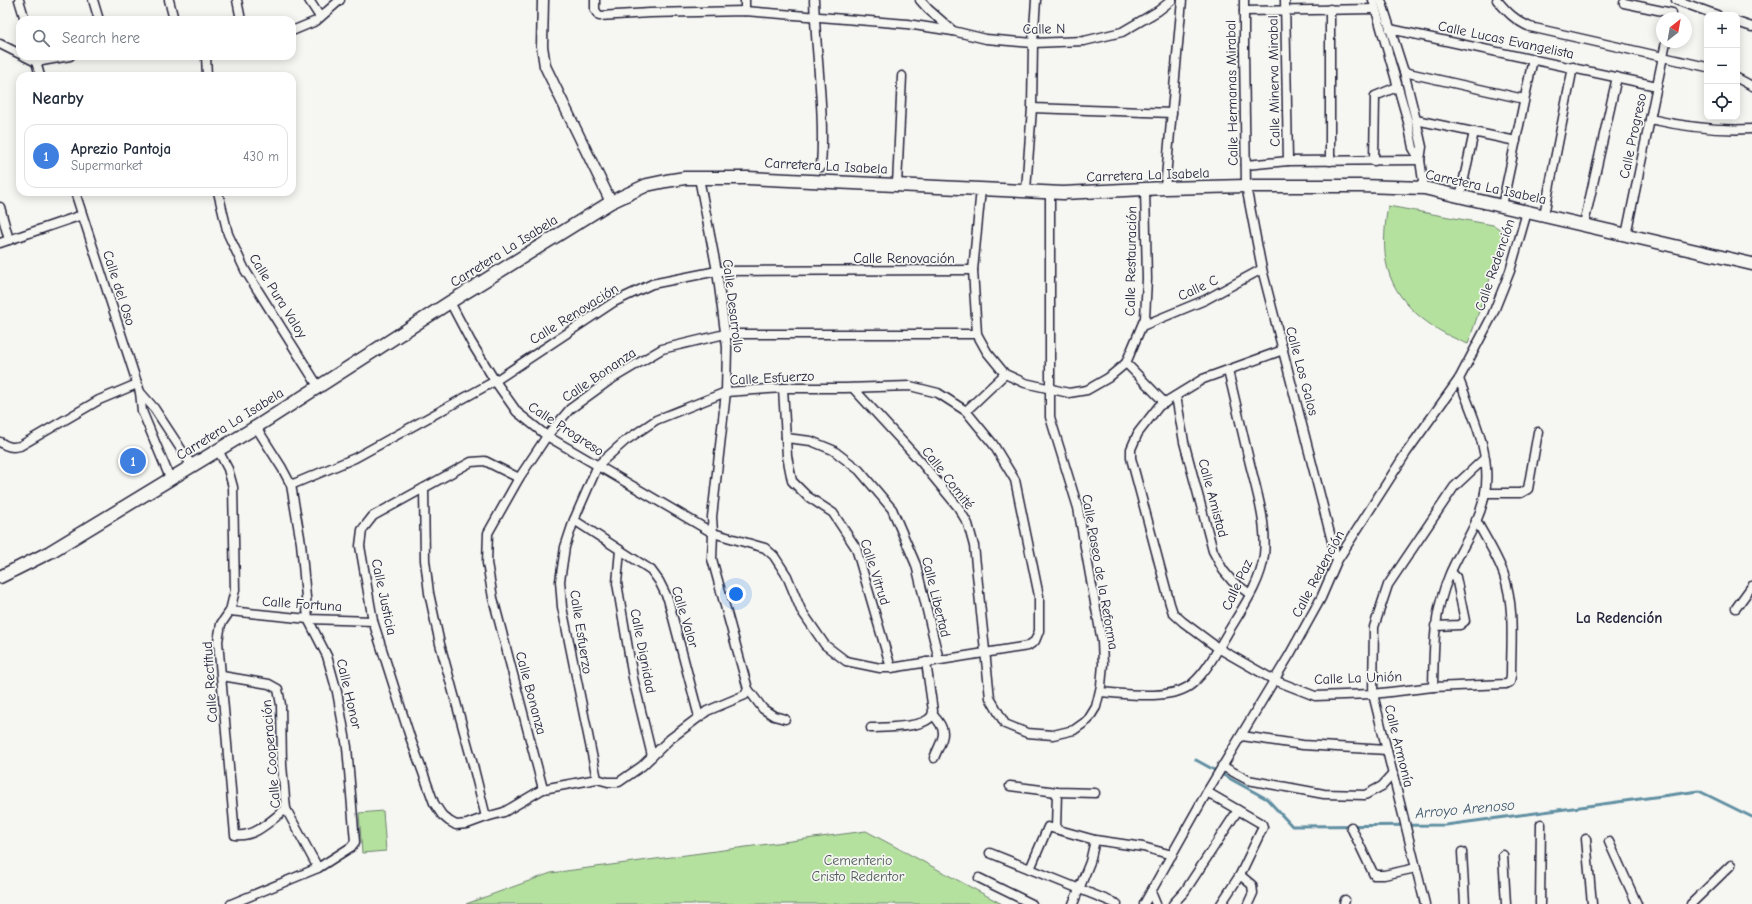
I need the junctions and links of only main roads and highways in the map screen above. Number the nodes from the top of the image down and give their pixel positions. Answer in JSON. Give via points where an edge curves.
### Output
{"nodes":[{"id":1,"x":1752,"y":264,"type":"edge"},
{"id":2,"x":0,"y":577,"type":"edge"}],
"edges":[{"from":1,"to":2,"type":"main road","name":"Carretera La Isabela","via":[[1424,188],[1246,186],[1063,193],[748,178],[685,178],[647,185],[611,202],[256,427],[50,552]]}]}
